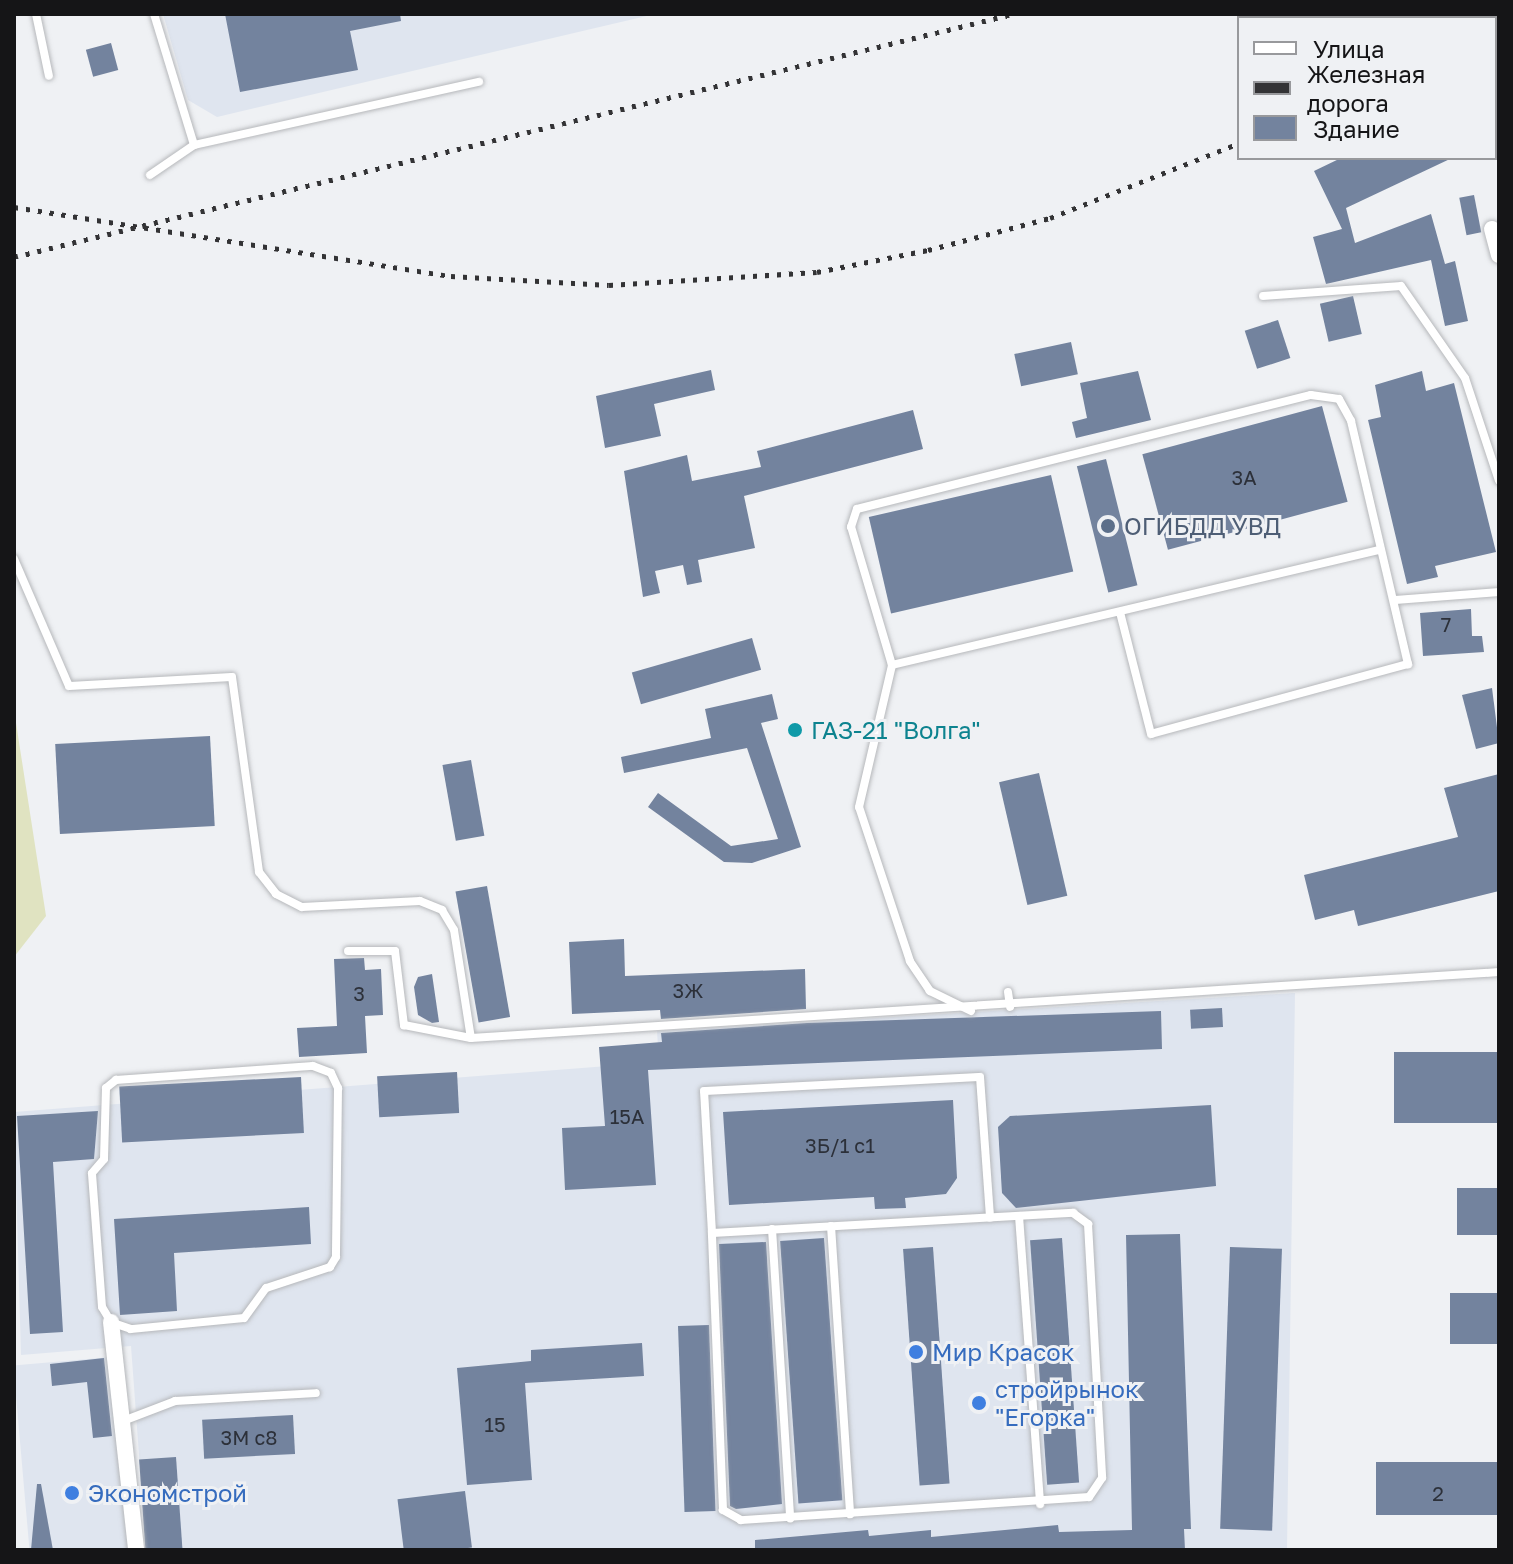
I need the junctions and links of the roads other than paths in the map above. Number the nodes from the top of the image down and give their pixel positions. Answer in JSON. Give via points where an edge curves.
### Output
{"nodes":[{"id":1,"x":36,"y":14,"type":"edge"},
{"id":2,"x":154,"y":14,"type":"edge"},
{"id":3,"x":49,"y":76,"type":"dead end"},
{"id":4,"x":479,"y":82,"type":"dead end"},
{"id":5,"x":194,"y":145,"type":"junction"},
{"id":6,"x":150,"y":175,"type":"dead end"},
{"id":7,"x":1492,"y":229,"type":"dead end"},
{"id":8,"x":1499,"y":255,"type":"edge"},
{"id":9,"x":1263,"y":296,"type":"dead end"},
{"id":10,"x":1499,"y":481,"type":"edge"},
{"id":11,"x":1378,"y":550,"type":"junction"},
{"id":12,"x":14,"y":559,"type":"edge"},
{"id":13,"x":1499,"y":592,"type":"edge"},
{"id":14,"x":1396,"y":600,"type":"junction"},
{"id":15,"x":1120,"y":612,"type":"junction"},
{"id":16,"x":892,"y":665,"type":"junction"},
{"id":17,"x":348,"y":951,"type":"dead end"},
{"id":18,"x":1499,"y":972,"type":"edge"},
{"id":19,"x":1008,"y":992,"type":"dead end"},
{"id":20,"x":1010,"y":1007,"type":"junction"},
{"id":21,"x":971,"y":1011,"type":"junction"},
{"id":22,"x":471,"y":1038,"type":"junction"},
{"id":23,"x":1019,"y":1216,"type":"junction"},
{"id":24,"x":990,"y":1218,"type":"junction"},
{"id":25,"x":831,"y":1226,"type":"junction"},
{"id":26,"x":772,"y":1229,"type":"junction"},
{"id":27,"x":712,"y":1233,"type":"junction"},
{"id":28,"x":111,"y":1322,"type":"junction"},
{"id":29,"x":316,"y":1393,"type":"dead end"},
{"id":30,"x":122,"y":1421,"type":"junction"},
{"id":31,"x":1040,"y":1504,"type":"junction"},
{"id":32,"x":850,"y":1514,"type":"junction"},
{"id":33,"x":790,"y":1518,"type":"junction"},
{"id":34,"x":136,"y":1550,"type":"edge"}],
"edges":[{"from":1,"to":3,"type":"lane"},
{"from":2,"to":5,"type":"lane"},
{"from":4,"to":5,"type":"lane"},
{"from":5,"to":6,"type":"lane"},
{"from":7,"to":8,"type":"street"},
{"from":9,"to":10,"type":"lane","via":[[1401,286],[1465,378]]},
{"from":11,"to":14,"type":"lane"},
{"from":11,"to":15,"type":"lane"},
{"from":11,"to":16,"type":"lane","via":[[1351,421],[1339,399],[1311,395],[857,509],[851,527]]},
{"from":12,"to":22,"type":"lane","via":[[69,686],[232,677],[259,872],[276,894],[302,907],[420,901],[442,910],[454,930]]},
{"from":13,"to":14,"type":"lane"},
{"from":14,"to":15,"type":"lane","via":[[1408,664],[1151,734]]},
{"from":15,"to":16,"type":"lane"},
{"from":16,"to":21,"type":"lane","via":[[859,807],[910,961],[930,991]]},
{"from":17,"to":22,"type":"lane","via":[[395,951],[404,1025]]},
{"from":18,"to":20,"type":"lane","via":[[1249,984]]},
{"from":19,"to":20,"type":"lane"},
{"from":20,"to":21,"type":"lane"},
{"from":21,"to":22,"type":"lane"},
{"from":23,"to":24,"type":"lane"},
{"from":23,"to":31,"type":"lane"},
{"from":23,"to":31,"type":"lane","via":[[1073,1213],[1088,1224],[1102,1478],[1089,1497]]},
{"from":24,"to":25,"type":"lane"},
{"from":24,"to":27,"type":"lane","via":[[980,1077],[704,1091]]},
{"from":25,"to":26,"type":"lane"},
{"from":25,"to":32,"type":"lane"},
{"from":26,"to":27,"type":"lane"},
{"from":26,"to":33,"type":"lane"},
{"from":27,"to":33,"type":"lane","via":[[723,1510],[741,1520]]},
{"from":28,"to":28,"type":"lane","via":[[102,1307],[92,1173],[104,1159],[106,1088],[116,1080],[313,1066],[331,1073],[338,1088],[330,1267],[266,1288],[244,1318],[131,1329]]},
{"from":28,"to":30,"type":"street"},
{"from":29,"to":30,"type":"lane","via":[[175,1401]]},
{"from":30,"to":34,"type":"street"},
{"from":31,"to":32,"type":"lane"},
{"from":32,"to":33,"type":"lane"}]}
